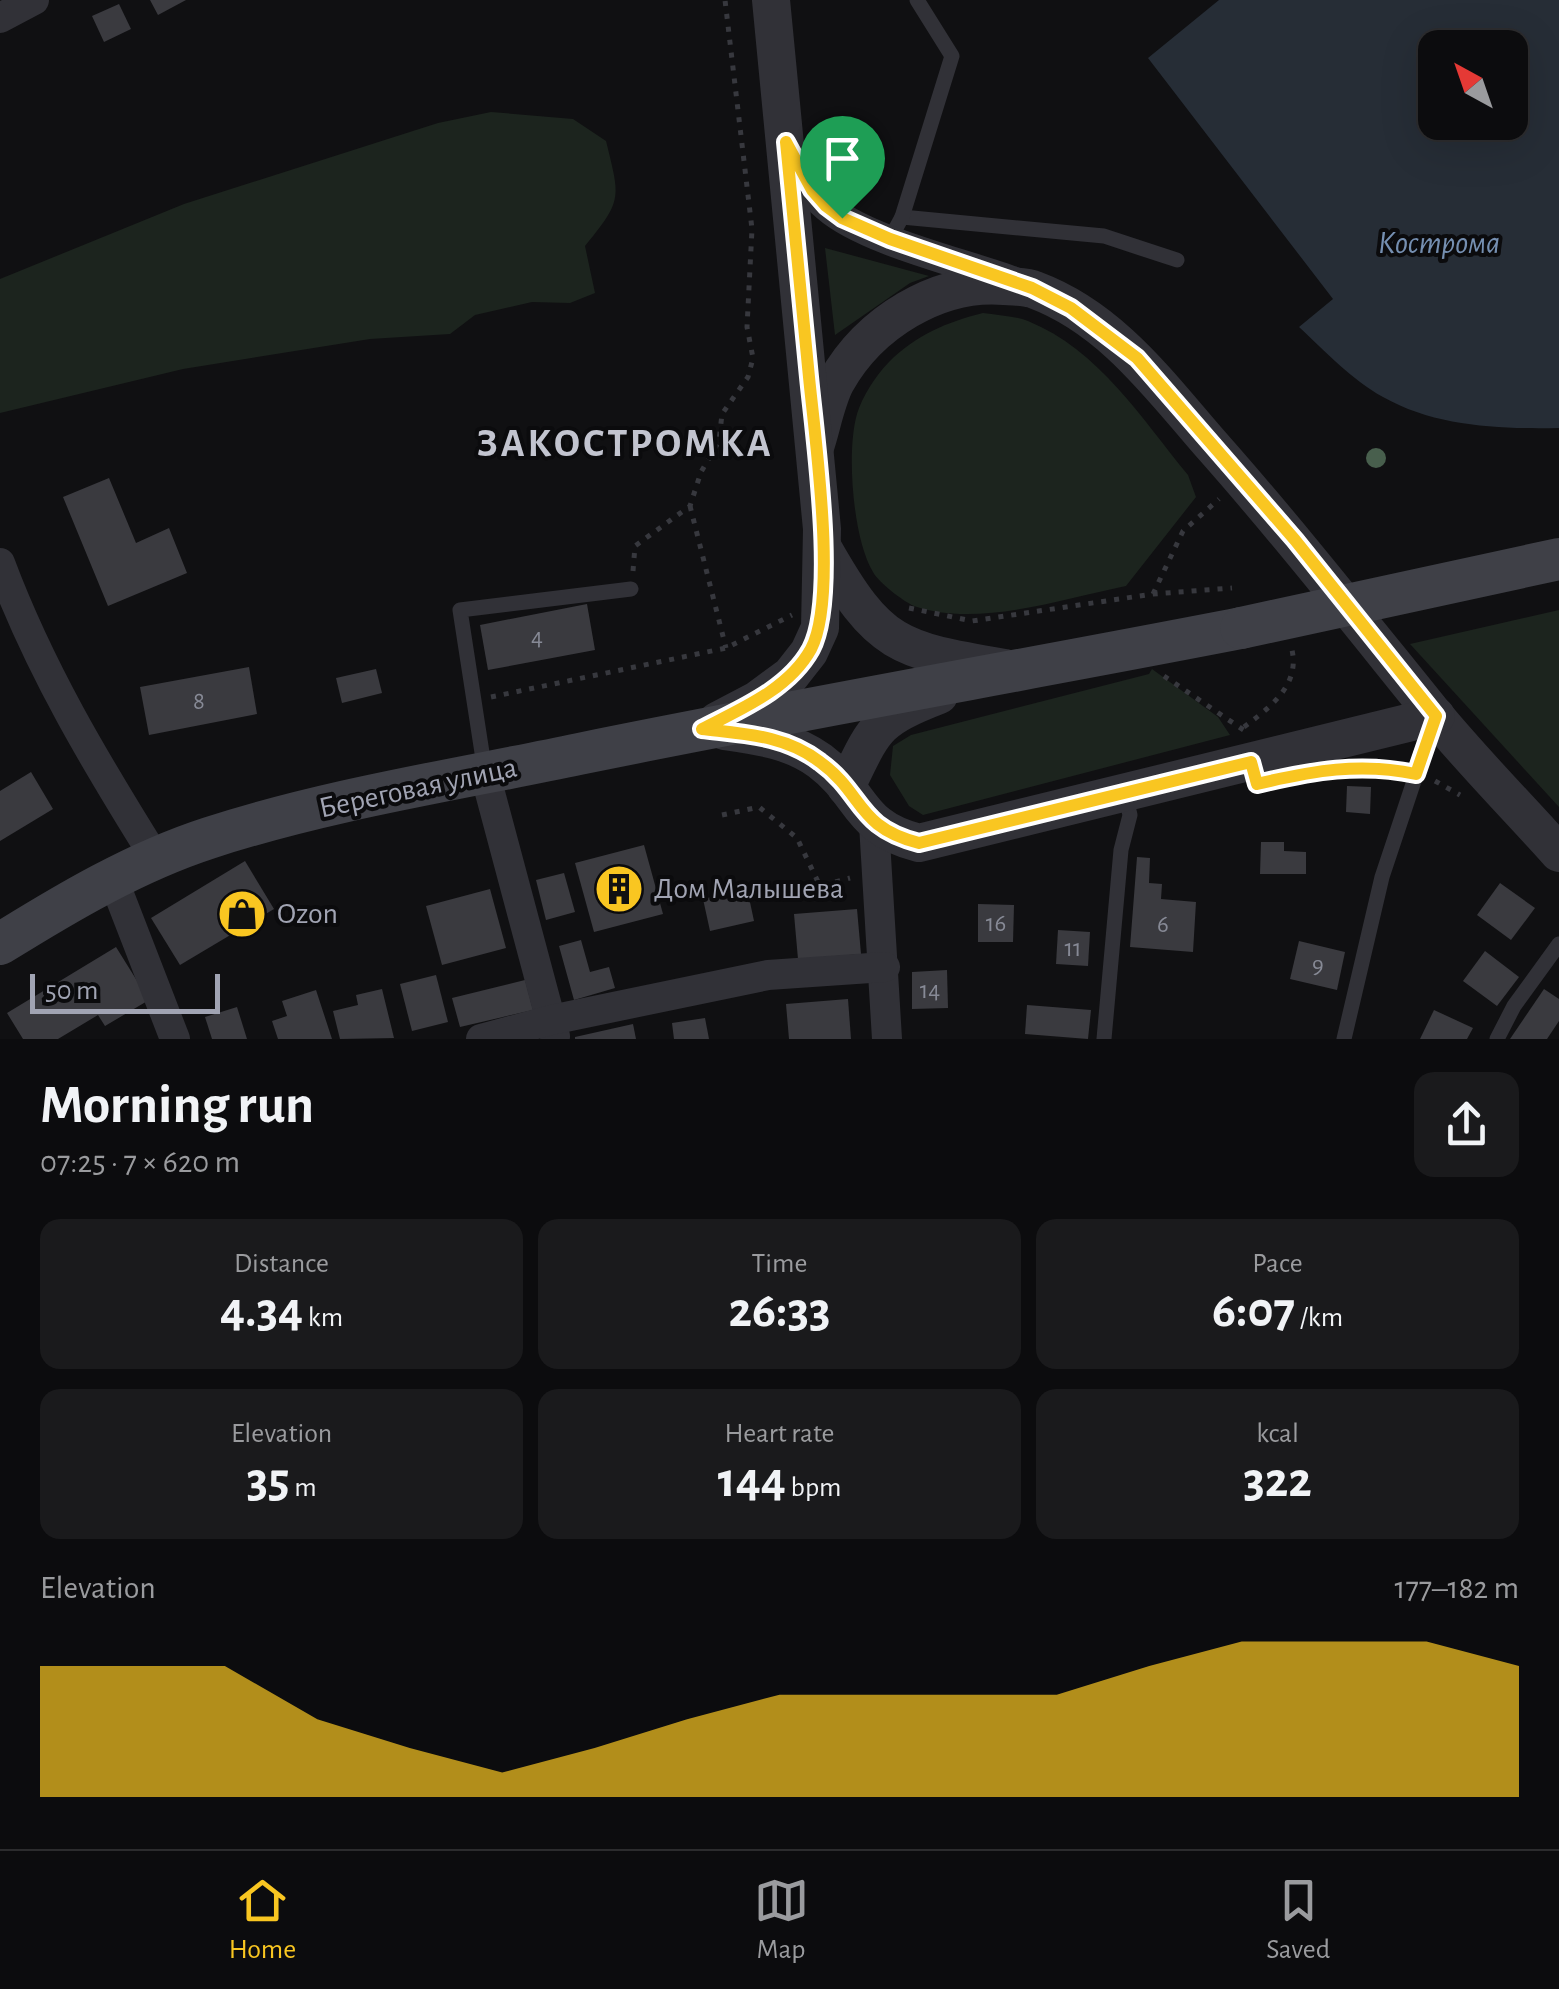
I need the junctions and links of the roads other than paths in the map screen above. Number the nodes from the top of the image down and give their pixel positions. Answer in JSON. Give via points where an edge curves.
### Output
{"nodes":[{"id":1,"x":34,"y":0,"type":"edge"},
{"id":2,"x":772,"y":0,"type":"edge"},
{"id":3,"x":917,"y":0,"type":"edge"},
{"id":4,"x":0,"y":18,"type":"edge"},
{"id":5,"x":786,"y":142,"type":"junction"},
{"id":6,"x":896,"y":228,"type":"junction"},
{"id":7,"x":1177,"y":260,"type":"dead end"},
{"id":8,"x":1032,"y":288,"type":"junction"},
{"id":9,"x":816,"y":447,"type":"junction"},
{"id":10,"x":823,"y":548,"type":"junction"},
{"id":11,"x":1559,"y":559,"type":"edge"},
{"id":12,"x":0,"y":563,"type":"edge"},
{"id":13,"x":631,"y":589,"type":"road end"},
{"id":14,"x":1023,"y":670,"type":"junction"},
{"id":15,"x":1436,"y":716,"type":"junction"},
{"id":16,"x":702,"y":729,"type":"junction"},
{"id":17,"x":485,"y":774,"type":"junction"},
{"id":18,"x":846,"y":787,"type":"junction"},
{"id":19,"x":1126,"y":794,"type":"junction"},
{"id":20,"x":874,"y":824,"type":"junction"},
{"id":21,"x":1559,"y":853,"type":"edge"},
{"id":22,"x":156,"y":859,"type":"junction"},
{"id":23,"x":113,"y":880,"type":"junction"},
{"id":24,"x":0,"y":944,"type":"edge"},
{"id":25,"x":1559,"y":944,"type":"edge"},
{"id":26,"x":885,"y":967,"type":"junction"},
{"id":27,"x":554,"y":1029,"type":"edge"},
{"id":28,"x":175,"y":1039,"type":"edge"},
{"id":29,"x":482,"y":1039,"type":"edge"},
{"id":30,"x":887,"y":1039,"type":"edge"},
{"id":31,"x":1104,"y":1039,"type":"edge"},
{"id":32,"x":1344,"y":1039,"type":"edge"},
{"id":33,"x":1497,"y":1039,"type":"edge"}],
"edges":[{"from":1,"to":4,"type":"street"},
{"from":2,"to":5,"type":"street"},
{"from":3,"to":6,"type":"lane","via":[[952,56]]},
{"from":5,"to":6,"type":"street","via":[[826,206],[842,218]]},
{"from":5,"to":9,"type":"street"},
{"from":6,"to":7,"type":"lane","via":[[1104,236]]},
{"from":6,"to":8,"type":"street"},
{"from":8,"to":9,"type":"street","via":[[962,287],[891,321],[835,384]]},
{"from":8,"to":15,"type":"street","via":[[1137,358]]},
{"from":9,"to":10,"type":"street"},
{"from":10,"to":14,"type":"street","via":[[868,618],[894,640],[925,654]]},
{"from":10,"to":16,"type":"street","via":[[820,628],[809,652],[757,700]]},
{"from":11,"to":14,"type":"main road","bridge":true,"via":[[1236,608]]},
{"from":12,"to":22,"type":"street","via":[[77,732]]},
{"from":13,"to":17,"type":"lane","via":[[460,610]]},
{"from":14,"to":16,"type":"main road"},
{"from":14,"to":18,"type":"street","via":[[896,712],[872,734]]},
{"from":15,"to":19,"type":"street"},
{"from":15,"to":21,"type":"street"},
{"from":15,"to":32,"type":"lane","via":[[1382,877]]},
{"from":16,"to":17,"type":"main road","name":"Береговая улица"},
{"from":16,"to":18,"type":"street","name":"Береговая улица","via":[[768,736],[822,763]]},
{"from":17,"to":22,"type":"main road","name":"Береговая улица","via":[[329,806]]},
{"from":17,"to":27,"type":"street"},
{"from":18,"to":20,"type":"street","name":"Береговая улица"},
{"from":19,"to":20,"type":"street","via":[[919,843]]},
{"from":19,"to":31,"type":"lane","via":[[1130,815]]},
{"from":20,"to":26,"type":"street"},
{"from":22,"to":23,"type":"main road","name":"Береговая улица"},
{"from":23,"to":24,"type":"main road","name":"Береговая улица"},
{"from":23,"to":28,"type":"street"},
{"from":25,"to":33,"type":"lane"},
{"from":26,"to":27,"type":"street","via":[[768,976]]},
{"from":26,"to":30,"type":"street"},
{"from":27,"to":29,"type":"street"}]}
